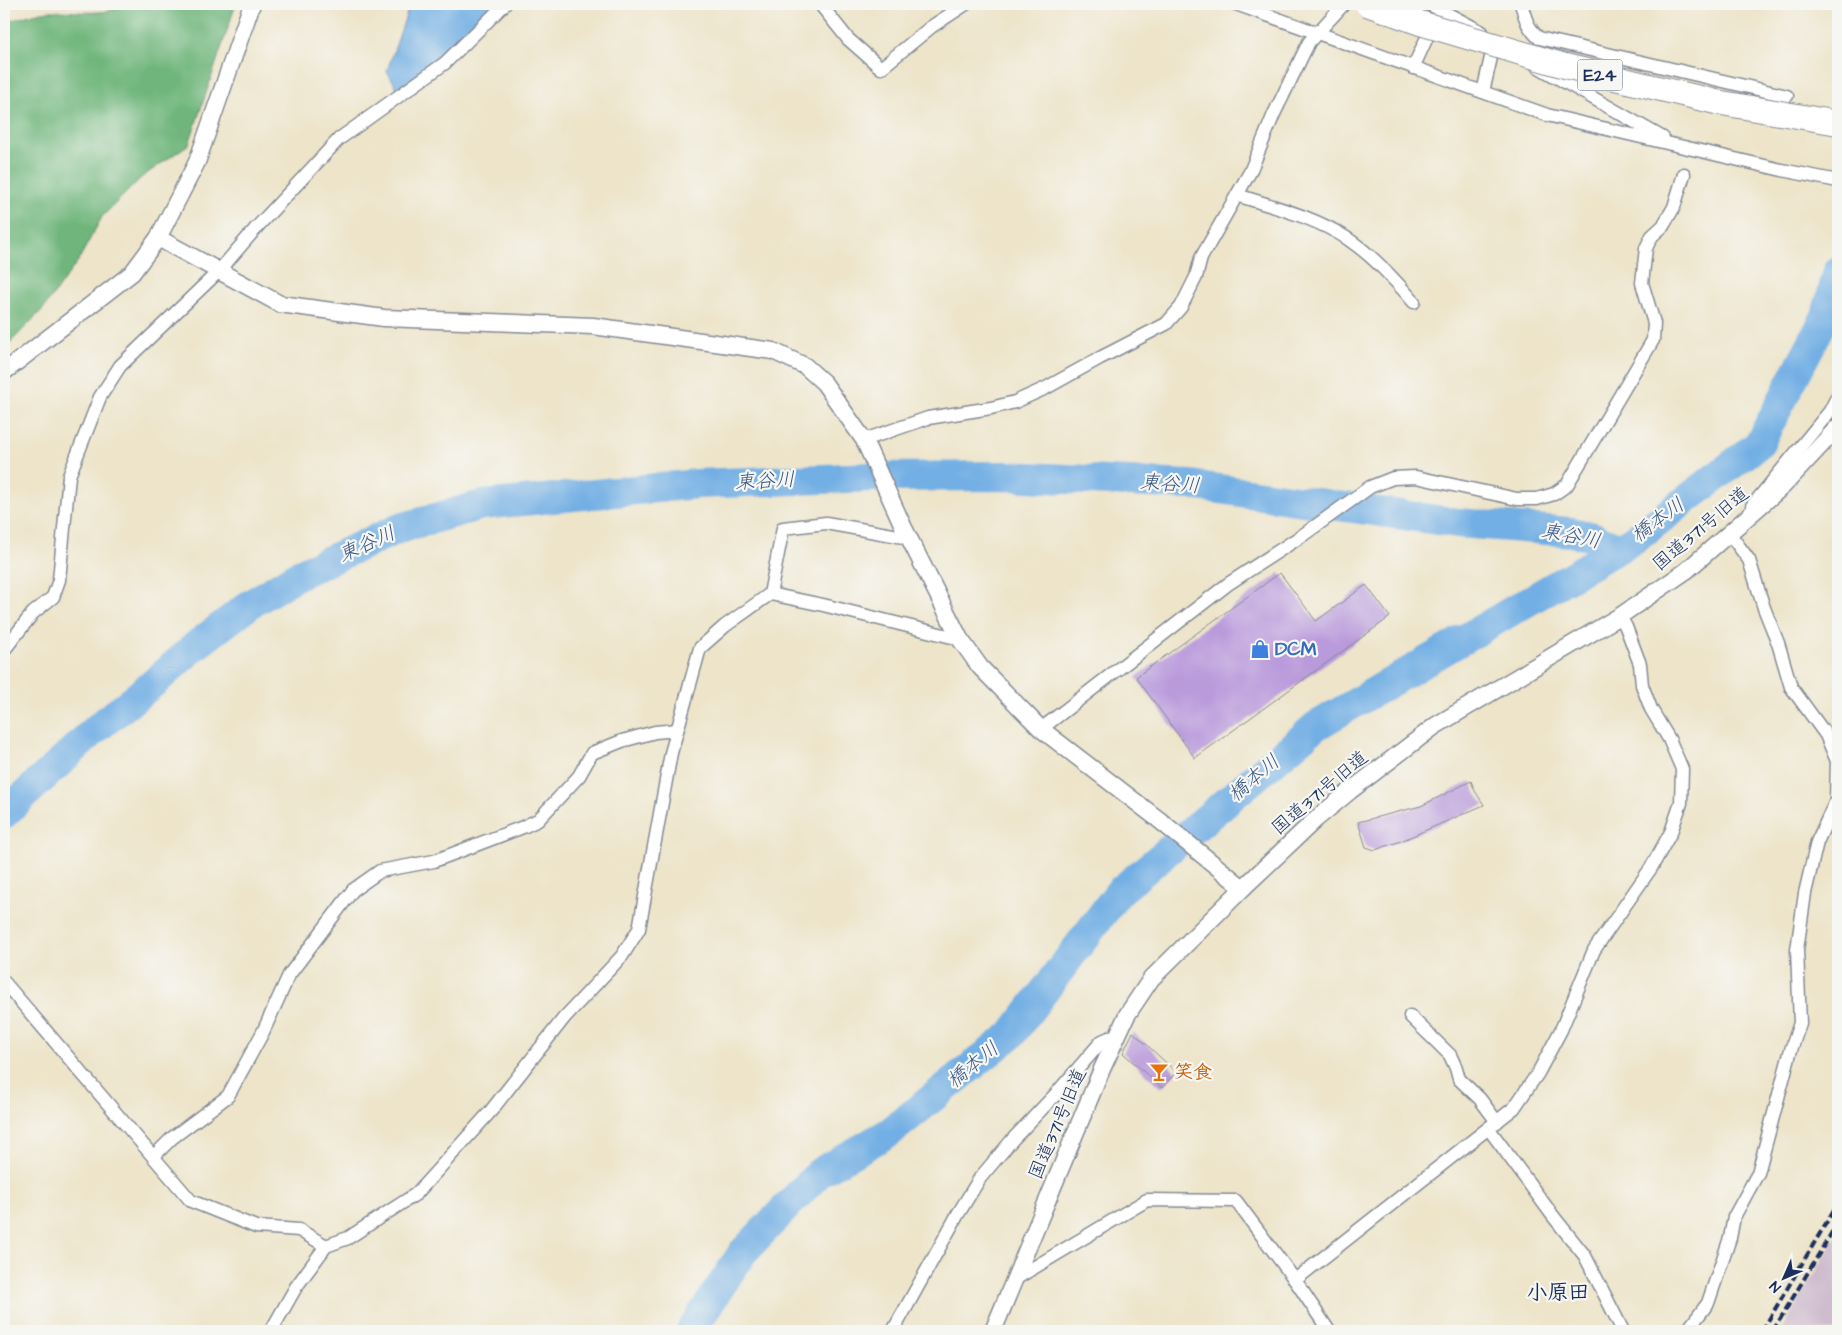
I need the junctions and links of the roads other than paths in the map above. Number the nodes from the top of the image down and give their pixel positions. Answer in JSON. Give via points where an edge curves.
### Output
{"nodes":[{"id":1,"x":252,"y":4,"type":"edge"},
{"id":2,"x":505,"y":4,"type":"edge"},
{"id":3,"x":820,"y":4,"type":"edge"},
{"id":4,"x":966,"y":4,"type":"edge"},
{"id":5,"x":1236,"y":4,"type":"edge"},
{"id":6,"x":1344,"y":4,"type":"edge"},
{"id":7,"x":1367,"y":4,"type":"edge"},
{"id":8,"x":1521,"y":4,"type":"edge"},
{"id":9,"x":1437,"y":5,"type":"edge"},
{"id":10,"x":1316,"y":33,"type":"junction"},
{"id":11,"x":1495,"y":40,"type":"junction"},
{"id":12,"x":1414,"y":68,"type":"junction"},
{"id":13,"x":1483,"y":92,"type":"junction"},
{"id":14,"x":1786,"y":96,"type":"dead end"},
{"id":15,"x":1838,"y":123,"type":"edge"},
{"id":16,"x":1676,"y":145,"type":"junction"},
{"id":17,"x":1684,"y":174,"type":"dead end"},
{"id":18,"x":1838,"y":181,"type":"edge"},
{"id":19,"x":1237,"y":195,"type":"junction"},
{"id":20,"x":158,"y":238,"type":"junction"},
{"id":21,"x":219,"y":271,"type":"junction"},
{"id":22,"x":1414,"y":302,"type":"dead end"},
{"id":23,"x":4,"y":372,"type":"edge"},
{"id":24,"x":1838,"y":395,"type":"edge"},
{"id":25,"x":1838,"y":427,"type":"edge"},
{"id":26,"x":864,"y":440,"type":"junction"},
{"id":27,"x":906,"y":532,"type":"junction"},
{"id":28,"x":1729,"y":533,"type":"junction"},
{"id":29,"x":770,"y":594,"type":"junction"},
{"id":30,"x":1620,"y":616,"type":"junction"},
{"id":31,"x":960,"y":639,"type":"junction"},
{"id":32,"x":4,"y":650,"type":"edge"},
{"id":33,"x":1041,"y":729,"type":"junction"},
{"id":34,"x":677,"y":730,"type":"junction"},
{"id":35,"x":1243,"y":888,"type":"junction"},
{"id":36,"x":4,"y":982,"type":"edge"},
{"id":37,"x":1410,"y":1016,"type":"dead end"},
{"id":38,"x":1118,"y":1034,"type":"junction"},
{"id":39,"x":1493,"y":1126,"type":"junction"},
{"id":40,"x":154,"y":1156,"type":"junction"},
{"id":41,"x":326,"y":1246,"type":"junction"},
{"id":42,"x":1015,"y":1279,"type":"junction"},
{"id":43,"x":1295,"y":1280,"type":"junction"},
{"id":44,"x":271,"y":1331,"type":"edge"},
{"id":45,"x":893,"y":1331,"type":"edge"},
{"id":46,"x":992,"y":1331,"type":"edge"},
{"id":47,"x":1330,"y":1331,"type":"edge"},
{"id":48,"x":1623,"y":1331,"type":"edge"},
{"id":49,"x":1686,"y":1331,"type":"edge"}],
"edges":[{"from":1,"to":20,"type":"street","via":[[197,162]]},
{"from":2,"to":21,"type":"street","via":[[445,62],[339,139]]},
{"from":3,"to":4,"type":"street","via":[[848,40],[882,68],[931,27]]},
{"from":5,"to":10,"type":"street"},
{"from":6,"to":10,"type":"street"},
{"from":7,"to":15,"type":"highway","number":"E24","bridge":true,"via":[[1565,66],[1716,102]]},
{"from":8,"to":14,"type":"street","via":[[1525,21],[1539,38]]},
{"from":9,"to":11,"type":"street"},
{"from":9,"to":12,"type":"street"},
{"from":10,"to":12,"type":"street"},
{"from":10,"to":19,"type":"street","via":[[1308,42]]},
{"from":11,"to":13,"type":"street"},
{"from":11,"to":16,"type":"street"},
{"from":12,"to":13,"type":"street"},
{"from":13,"to":16,"type":"street","via":[[1547,115]]},
{"from":16,"to":18,"type":"street"},
{"from":17,"to":33,"type":"street","via":[[1674,207],[1663,226],[1652,236],[1644,256],[1642,282],[1654,323],[1653,340],[1567,485],[1538,500],[1416,477],[1393,478],[1370,487],[1228,584]]},
{"from":19,"to":22,"type":"street","via":[[1311,219],[1346,238],[1390,275]]},
{"from":19,"to":26,"type":"street","via":[[1201,258],[1196,277],[1181,307],[1166,324],[1015,402],[928,418]]},
{"from":20,"to":21,"type":"street"},
{"from":20,"to":23,"type":"street","via":[[132,273]]},
{"from":21,"to":26,"type":"street","via":[[280,304],[384,318],[593,326],[774,351],[805,366],[824,383]]},
{"from":21,"to":32,"type":"street","via":[[120,366],[100,397],[69,476],[60,580],[53,597],[33,614]]},
{"from":24,"to":28,"type":"street","via":[[1830,410]]},
{"from":25,"to":28,"type":"street","name":"国道371号旧道","via":[[1783,486]]},
{"from":26,"to":27,"type":"street"},
{"from":27,"to":29,"type":"street","via":[[826,523],[783,528]]},
{"from":27,"to":31,"type":"street"},
{"from":28,"to":30,"type":"street","name":"国道371号旧道","via":[[1686,571]]},
{"from":28,"to":49,"type":"street","via":[[1750,560],[1791,688],[1826,735],[1836,761],[1836,801],[1817,842],[1805,893],[1796,950],[1800,1023],[1758,1173],[1734,1217],[1708,1303]]},
{"from":29,"to":31,"type":"street"},
{"from":29,"to":34,"type":"street","via":[[700,648]]},
{"from":30,"to":35,"type":"street","name":"国道371号旧道","via":[[1435,726],[1350,790]]},
{"from":30,"to":39,"type":"street","via":[[1640,664],[1642,685],[1651,709],[1682,769],[1681,803],[1671,832],[1651,868],[1594,950],[1561,1030],[1538,1073],[1514,1108]]},
{"from":31,"to":33,"type":"street","via":[[980,667]]},
{"from":33,"to":35,"type":"street"},
{"from":34,"to":40,"type":"street","via":[[630,738],[592,753],[579,776],[538,820],[434,861],[380,871],[354,890],[289,975],[228,1096],[172,1138]]},
{"from":34,"to":41,"type":"street","via":[[639,928],[622,956],[564,1018],[490,1112],[416,1194],[348,1238]]},
{"from":35,"to":38,"type":"street","name":"国道371号旧道","via":[[1151,979]]},
{"from":36,"to":40,"type":"street"},
{"from":37,"to":39,"type":"street","via":[[1450,1056],[1459,1079],[1480,1099]]},
{"from":38,"to":42,"type":"street","name":"国道371号旧道"},
{"from":38,"to":45,"type":"street","via":[[1102,1040],[980,1178]]},
{"from":39,"to":43,"type":"street"},
{"from":39,"to":48,"type":"street","via":[[1547,1209],[1585,1256]]},
{"from":40,"to":41,"type":"street","via":[[191,1202],[256,1227],[299,1230]]},
{"from":41,"to":44,"type":"street","via":[[296,1287]]},
{"from":42,"to":43,"type":"street","via":[[1147,1200],[1197,1200],[1236,1201]]},
{"from":42,"to":46,"type":"street","name":"国道371号旧道"},
{"from":43,"to":47,"type":"street"}]}
